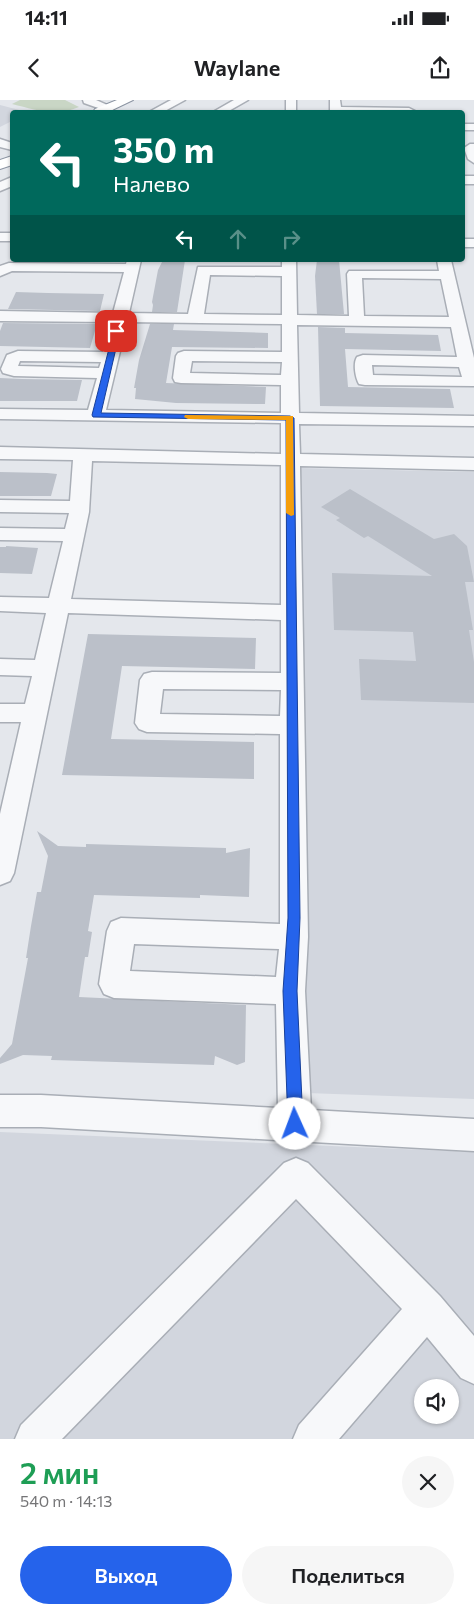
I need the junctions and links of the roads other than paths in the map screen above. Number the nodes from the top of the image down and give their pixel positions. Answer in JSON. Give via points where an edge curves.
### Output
{"nodes":[{"id":1,"x":91,"y":100,"type":"edge"},
{"id":2,"x":180,"y":100,"type":"edge"},
{"id":3,"x":243,"y":100,"type":"edge"},
{"id":4,"x":335,"y":100,"type":"edge"},
{"id":5,"x":132,"y":102,"type":"edge"},
{"id":6,"x":408,"y":108,"type":"edge"},
{"id":7,"x":106,"y":110,"type":"edge"},
{"id":8,"x":111,"y":110,"type":"edge"},
{"id":9,"x":158,"y":110,"type":"edge"},
{"id":10,"x":223,"y":110,"type":"edge"},
{"id":11,"x":474,"y":148,"type":"edge"},
{"id":12,"x":474,"y":159,"type":"edge"},
{"id":13,"x":133,"y":264,"type":"edge"},
{"id":14,"x":290,"y":266,"type":"edge"},
{"id":15,"x":446,"y":267,"type":"edge"},
{"id":16,"x":0,"y":272,"type":"edge"},
{"id":17,"x":108,"y":285,"type":"dead end"},
{"id":18,"x":128,"y":285,"type":"junction"},
{"id":19,"x":0,"y":316,"type":"edge"},
{"id":20,"x":120,"y":318,"type":"junction"},
{"id":21,"x":195,"y":319,"type":"junction"},
{"id":22,"x":291,"y":320,"type":"junction"},
{"id":23,"x":357,"y":321,"type":"junction"},
{"id":24,"x":459,"y":322,"type":"junction"},
{"id":25,"x":290,"y":357,"type":"junction"},
{"id":26,"x":468,"y":362,"type":"junction"},
{"id":27,"x":290,"y":380,"type":"junction"},
{"id":28,"x":473,"y":388,"type":"edge"},
{"id":29,"x":0,"y":414,"type":"edge"},
{"id":30,"x":96,"y":415,"type":"junction"},
{"id":31,"x":290,"y":418,"type":"junction"},
{"id":32,"x":474,"y":421,"type":"edge"},
{"id":33,"x":0,"y":453,"type":"edge"},
{"id":34,"x":82,"y":455,"type":"junction"},
{"id":35,"x":290,"y":458,"type":"junction"},
{"id":36,"x":474,"y":464,"type":"edge"},
{"id":37,"x":0,"y":506,"type":"edge"},
{"id":38,"x":80,"y":508,"type":"junction"},
{"id":39,"x":0,"y":534,"type":"edge"},
{"id":40,"x":74,"y":535,"type":"junction"},
{"id":41,"x":0,"y":604,"type":"edge"},
{"id":42,"x":57,"y":606,"type":"junction"},
{"id":43,"x":292,"y":613,"type":"junction"},
{"id":44,"x":0,"y":667,"type":"edge"},
{"id":45,"x":44,"y":668,"type":"junction"},
{"id":46,"x":293,"y":682,"type":"junction"},
{"id":47,"x":0,"y":713,"type":"edge"},
{"id":48,"x":34,"y":713,"type":"junction"},
{"id":49,"x":293,"y":725,"type":"junction"},
{"id":50,"x":8,"y":799,"type":"edge"},
{"id":51,"x":0,"y":873,"type":"edge"},
{"id":52,"x":294,"y":937,"type":"junction"},
{"id":53,"x":290,"y":991,"type":"junction"},
{"id":54,"x":0,"y":1111,"type":"edge"},
{"id":55,"x":295,"y":1124,"type":"junction"},
{"id":56,"x":474,"y":1135,"type":"edge"},
{"id":57,"x":427,"y":1310,"type":"junction"},
{"id":58,"x":474,"y":1365,"type":"edge"},
{"id":59,"x":35,"y":1439,"type":"edge"},
{"id":60,"x":313,"y":1439,"type":"edge"}],
"edges":[{"from":1,"to":7,"type":"street","via":[[88,101]]},
{"from":2,"to":9,"type":"street"},
{"from":3,"to":10,"type":"street"},
{"from":4,"to":6,"type":"street","via":[[336,110]]},
{"from":5,"to":8,"type":"highway"},
{"from":11,"to":12,"type":"street","via":[[470,148]]},
{"from":13,"to":16,"type":"street","via":[[9,267]]},
{"from":13,"to":18,"type":"street"},
{"from":14,"to":21,"type":"street","via":[[203,270]]},
{"from":14,"to":22,"type":"street"},
{"from":15,"to":23,"type":"street","via":[[354,274]]},
{"from":15,"to":24,"type":"street"},
{"from":17,"to":18,"type":"street"},
{"from":18,"to":20,"type":"street"},
{"from":19,"to":20,"type":"street"},
{"from":20,"to":21,"type":"street"},
{"from":20,"to":30,"type":"street"},
{"from":21,"to":22,"type":"street"},
{"from":22,"to":23,"type":"street"},
{"from":22,"to":25,"type":"street"},
{"from":23,"to":24,"type":"street"},
{"from":24,"to":26,"type":"street"},
{"from":25,"to":27,"type":"street"},
{"from":25,"to":27,"type":"street","via":[[184,356],[181,378]]},
{"from":26,"to":28,"type":"street"},
{"from":26,"to":28,"type":"street","via":[[363,360],[365,380]]},
{"from":27,"to":31,"type":"street"},
{"from":29,"to":30,"type":"street"},
{"from":30,"to":31,"type":"street"},
{"from":31,"to":32,"type":"street"},
{"from":31,"to":35,"type":"street"},
{"from":33,"to":34,"type":"street"},
{"from":34,"to":35,"type":"street"},
{"from":34,"to":38,"type":"street"},
{"from":35,"to":36,"type":"street"},
{"from":35,"to":43,"type":"street"},
{"from":37,"to":38,"type":"street"},
{"from":38,"to":40,"type":"street"},
{"from":39,"to":40,"type":"street"},
{"from":40,"to":42,"type":"street"},
{"from":41,"to":42,"type":"street"},
{"from":42,"to":43,"type":"street"},
{"from":42,"to":45,"type":"street"},
{"from":43,"to":46,"type":"street"},
{"from":44,"to":45,"type":"street"},
{"from":45,"to":48,"type":"street"},
{"from":46,"to":49,"type":"street"},
{"from":46,"to":49,"type":"street","via":[[152,680],[147,723]]},
{"from":47,"to":48,"type":"street"},
{"from":48,"to":50,"type":"street"},
{"from":49,"to":52,"type":"street"},
{"from":50,"to":51,"type":"street"},
{"from":52,"to":53,"type":"street"},
{"from":52,"to":53,"type":"street","via":[[121,931],[114,984]]},
{"from":53,"to":55,"type":"street"},
{"from":54,"to":55,"type":"street"},
{"from":55,"to":56,"type":"street"},
{"from":57,"to":58,"type":"street"},
{"from":57,"to":59,"type":"street","via":[[296,1175]]},
{"from":57,"to":60,"type":"street"}]}
